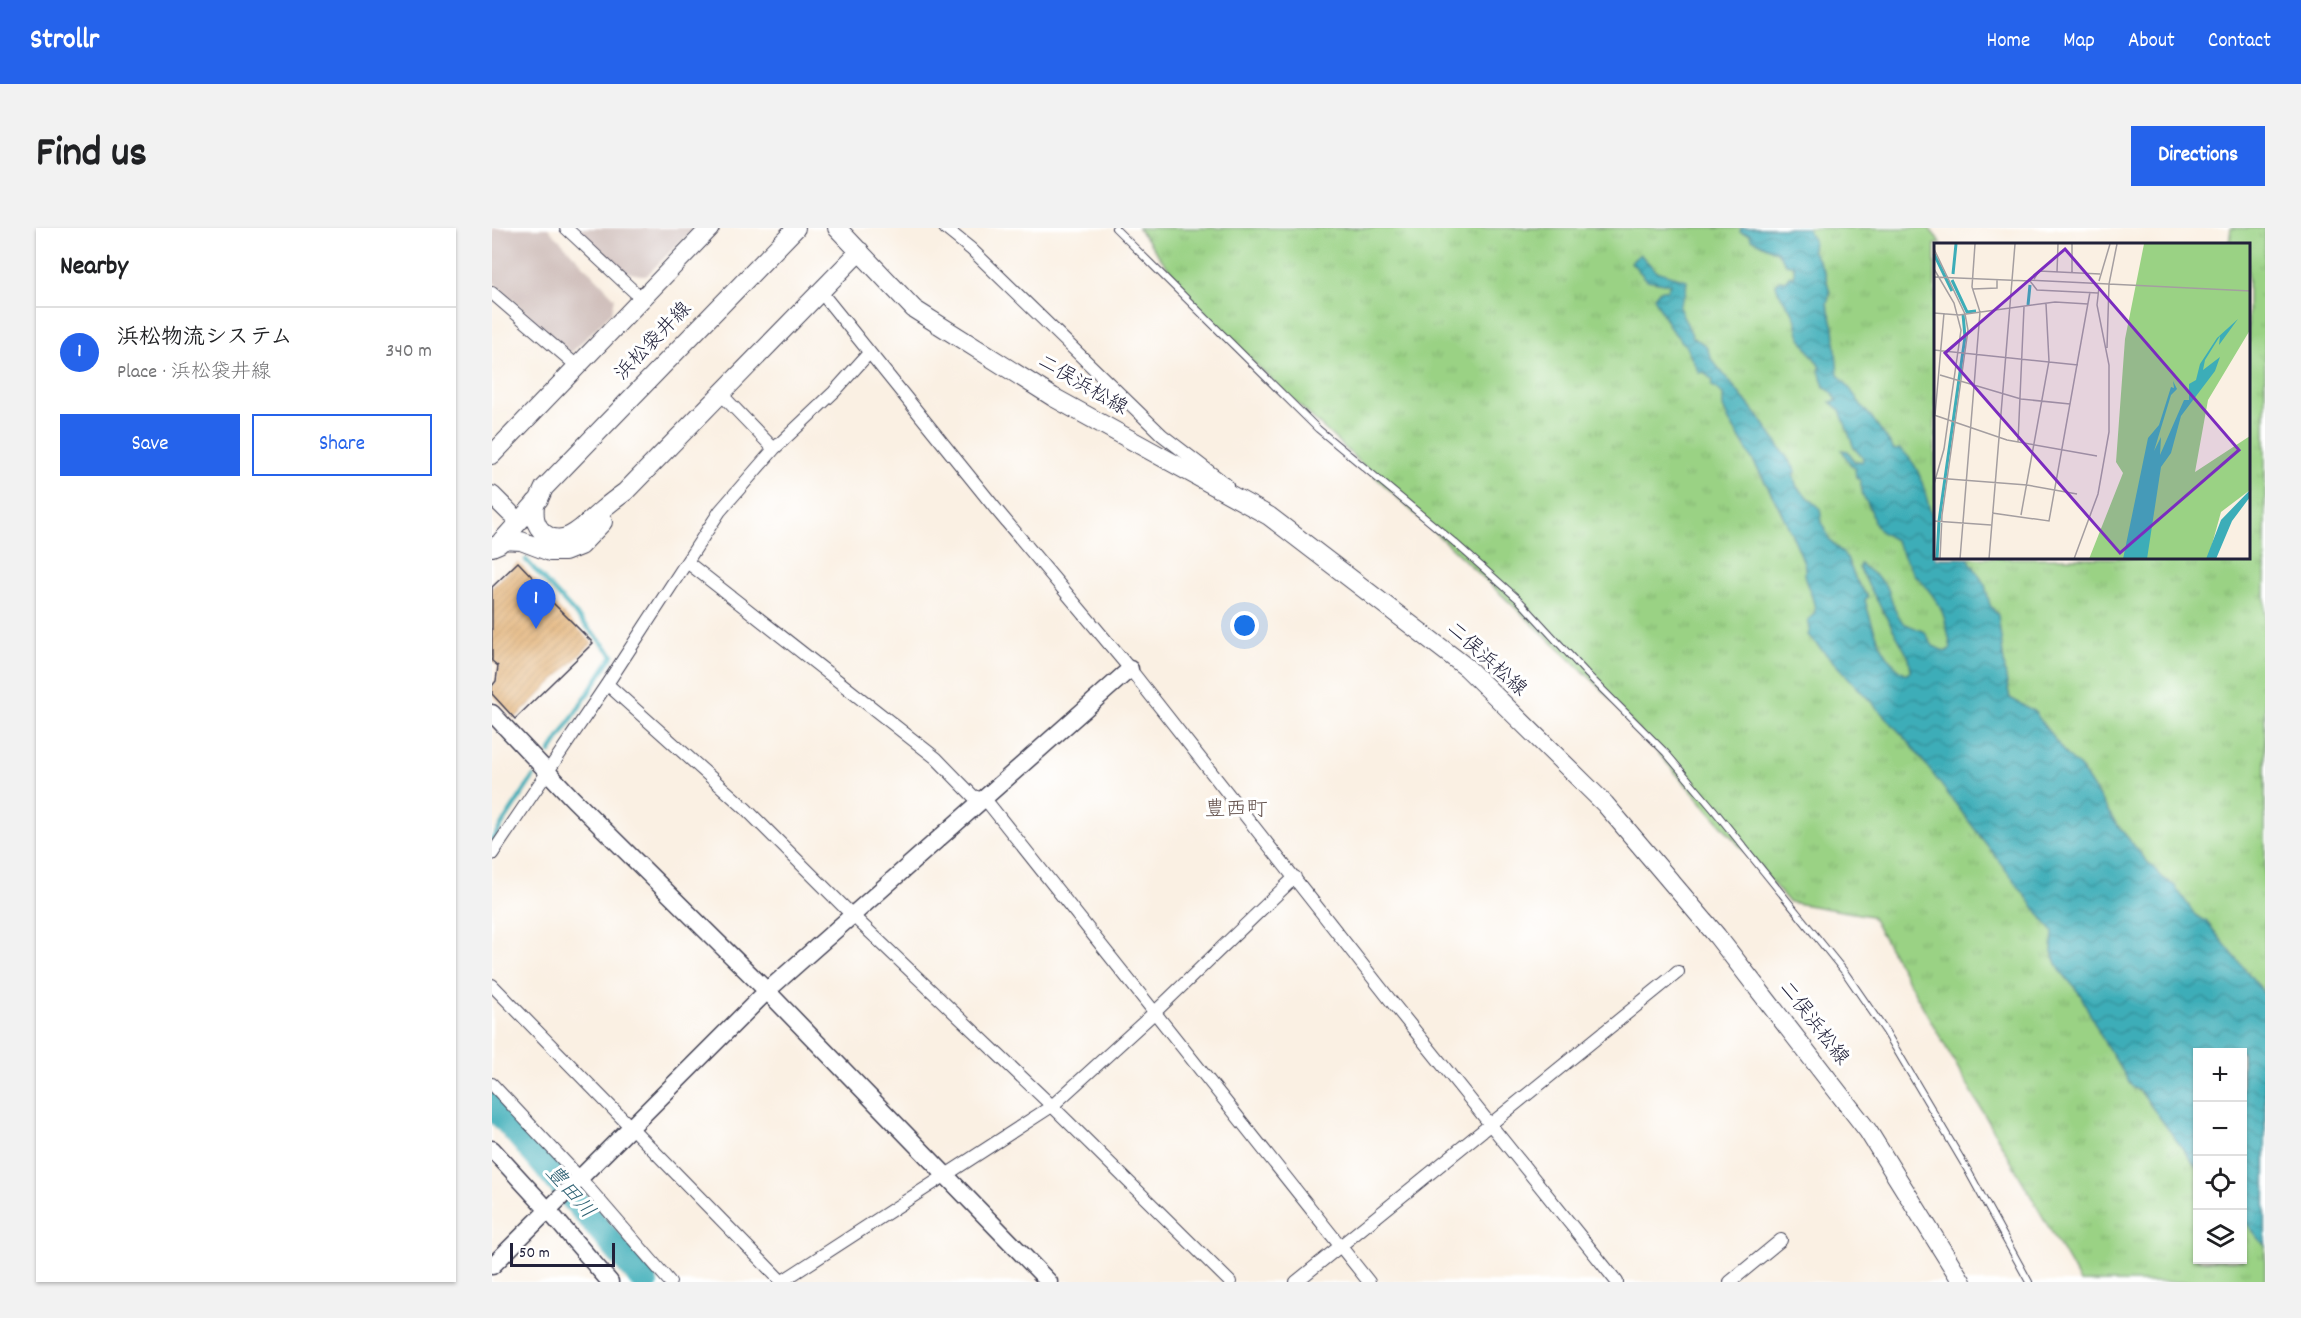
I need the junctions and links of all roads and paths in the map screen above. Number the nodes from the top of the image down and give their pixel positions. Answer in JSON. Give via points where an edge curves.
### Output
{"nodes":[{"id":1,"x":566,"y":228,"type":"edge"},
{"id":2,"x":710,"y":228,"type":"edge"},
{"id":3,"x":796,"y":228,"type":"edge"},
{"id":4,"x":837,"y":228,"type":"edge"},
{"id":5,"x":945,"y":228,"type":"edge"},
{"id":6,"x":1115,"y":228,"type":"edge"},
{"id":7,"x":860,"y":251,"type":"junction"},
{"id":8,"x":820,"y":291,"type":"junction"},
{"id":9,"x":492,"y":293,"type":"edge"},
{"id":10,"x":642,"y":299,"type":"junction"},
{"id":11,"x":869,"y":353,"type":"junction"},
{"id":12,"x":577,"y":366,"type":"junction"},
{"id":13,"x":722,"y":393,"type":"junction"},
{"id":14,"x":774,"y":449,"type":"junction"},
{"id":15,"x":492,"y":455,"type":"edge"},
{"id":16,"x":626,"y":492,"type":"junction"},
{"id":17,"x":492,"y":495,"type":"edge"},
{"id":18,"x":540,"y":496,"type":"junction"},
{"id":19,"x":510,"y":513,"type":"junction"},
{"id":20,"x":1269,"y":516,"type":"junction"},
{"id":21,"x":495,"y":540,"type":"edge"},
{"id":22,"x":687,"y":562,"type":"junction"},
{"id":23,"x":1130,"y":669,"type":"junction"},
{"id":24,"x":607,"y":684,"type":"junction"},
{"id":25,"x":492,"y":714,"type":"edge"},
{"id":26,"x":548,"y":770,"type":"junction"},
{"id":27,"x":985,"y":799,"type":"junction"},
{"id":28,"x":492,"y":854,"type":"edge"},
{"id":29,"x":1295,"y":877,"type":"junction"},
{"id":30,"x":852,"y":915,"type":"junction"},
{"id":31,"x":1678,"y":972,"type":"dead end"},
{"id":32,"x":492,"y":985,"type":"edge"},
{"id":33,"x":767,"y":991,"type":"junction"},
{"id":34,"x":1155,"y":1012,"type":"junction"},
{"id":35,"x":492,"y":1084,"type":"edge"},
{"id":36,"x":1052,"y":1106,"type":"junction"},
{"id":37,"x":1491,"y":1124,"type":"junction"},
{"id":38,"x":631,"y":1126,"type":"junction"},
{"id":39,"x":492,"y":1149,"type":"edge"},
{"id":40,"x":946,"y":1175,"type":"junction"},
{"id":41,"x":578,"y":1179,"type":"junction"},
{"id":42,"x":552,"y":1204,"type":"junction"},
{"id":43,"x":1781,"y":1240,"type":"dead end"},
{"id":44,"x":1340,"y":1246,"type":"junction"},
{"id":45,"x":492,"y":1266,"type":"edge"},
{"id":46,"x":610,"y":1282,"type":"edge"},
{"id":47,"x":670,"y":1282,"type":"edge"},
{"id":48,"x":781,"y":1282,"type":"edge"},
{"id":49,"x":1049,"y":1282,"type":"edge"},
{"id":50,"x":1230,"y":1282,"type":"edge"},
{"id":51,"x":1296,"y":1282,"type":"edge"},
{"id":52,"x":1369,"y":1282,"type":"edge"},
{"id":53,"x":1617,"y":1282,"type":"edge"},
{"id":54,"x":1730,"y":1282,"type":"edge"},
{"id":55,"x":1962,"y":1282,"type":"edge"},
{"id":56,"x":2029,"y":1282,"type":"edge"}],
"edges":[{"from":1,"to":10,"type":"street"},
{"from":2,"to":10,"type":"main road"},
{"from":3,"to":18,"type":"main road","name":"浜松袋井線"},
{"from":4,"to":7,"type":"main road","name":"二俣浜松線"},
{"from":5,"to":20,"type":"street","via":[[980,257],[1161,435]]},
{"from":6,"to":56,"type":"lane","via":[[1318,429],[1518,598],[1666,753],[1844,971],[1887,1032]]},
{"from":7,"to":8,"type":"main road"},
{"from":7,"to":20,"type":"main road","name":"二俣浜松線","via":[[914,309],[977,351]]},
{"from":8,"to":11,"type":"street"},
{"from":8,"to":13,"type":"main road"},
{"from":9,"to":12,"type":"street"},
{"from":10,"to":12,"type":"main road"},
{"from":11,"to":14,"type":"street"},
{"from":11,"to":23,"type":"street"},
{"from":12,"to":15,"type":"main road"},
{"from":13,"to":14,"type":"street"},
{"from":13,"to":16,"type":"main road"},
{"from":14,"to":22,"type":"street","via":[[720,511]]},
{"from":16,"to":18,"type":"main road","via":[[563,538],[547,536],[540,530],[534,516]]},
{"from":16,"to":21,"type":"main road","via":[[610,515],[573,550],[550,552],[521,541]]},
{"from":17,"to":19,"type":"main road"},
{"from":18,"to":19,"type":"main road","name":"浜松袋井線","via":[[532,493]]},
{"from":18,"to":21,"type":"main road","name":"浜松袋井線"},
{"from":19,"to":21,"type":"main road","name":"浜松袋井線"},
{"from":20,"to":55,"type":"main road","name":"二俣浜松線","via":[[1466,667],[1605,804],[1717,936],[1868,1131]]},
{"from":22,"to":24,"type":"street"},
{"from":22,"to":27,"type":"street","via":[[936,758],[973,796]]},
{"from":23,"to":27,"type":"street"},
{"from":23,"to":29,"type":"street"},
{"from":24,"to":26,"type":"street"},
{"from":24,"to":30,"type":"street","via":[[746,809]]},
{"from":25,"to":26,"type":"street"},
{"from":26,"to":28,"type":"street"},
{"from":26,"to":33,"type":"street"},
{"from":27,"to":30,"type":"street"},
{"from":27,"to":34,"type":"street"},
{"from":29,"to":34,"type":"street"},
{"from":29,"to":37,"type":"street"},
{"from":30,"to":33,"type":"street"},
{"from":30,"to":36,"type":"street"},
{"from":31,"to":37,"type":"street"},
{"from":32,"to":38,"type":"street"},
{"from":33,"to":38,"type":"street"},
{"from":33,"to":40,"type":"street"},
{"from":34,"to":36,"type":"street"},
{"from":34,"to":44,"type":"street"},
{"from":35,"to":41,"type":"street"},
{"from":36,"to":40,"type":"street"},
{"from":36,"to":50,"type":"street"},
{"from":37,"to":44,"type":"street"},
{"from":37,"to":53,"type":"street"},
{"from":38,"to":41,"type":"street"},
{"from":38,"to":48,"type":"street"},
{"from":39,"to":42,"type":"street"},
{"from":40,"to":48,"type":"street"},
{"from":40,"to":49,"type":"street"},
{"from":41,"to":42,"type":"street"},
{"from":41,"to":47,"type":"street"},
{"from":42,"to":45,"type":"street"},
{"from":42,"to":46,"type":"street"},
{"from":43,"to":54,"type":"street"},
{"from":44,"to":51,"type":"street"},
{"from":44,"to":52,"type":"street"}]}
